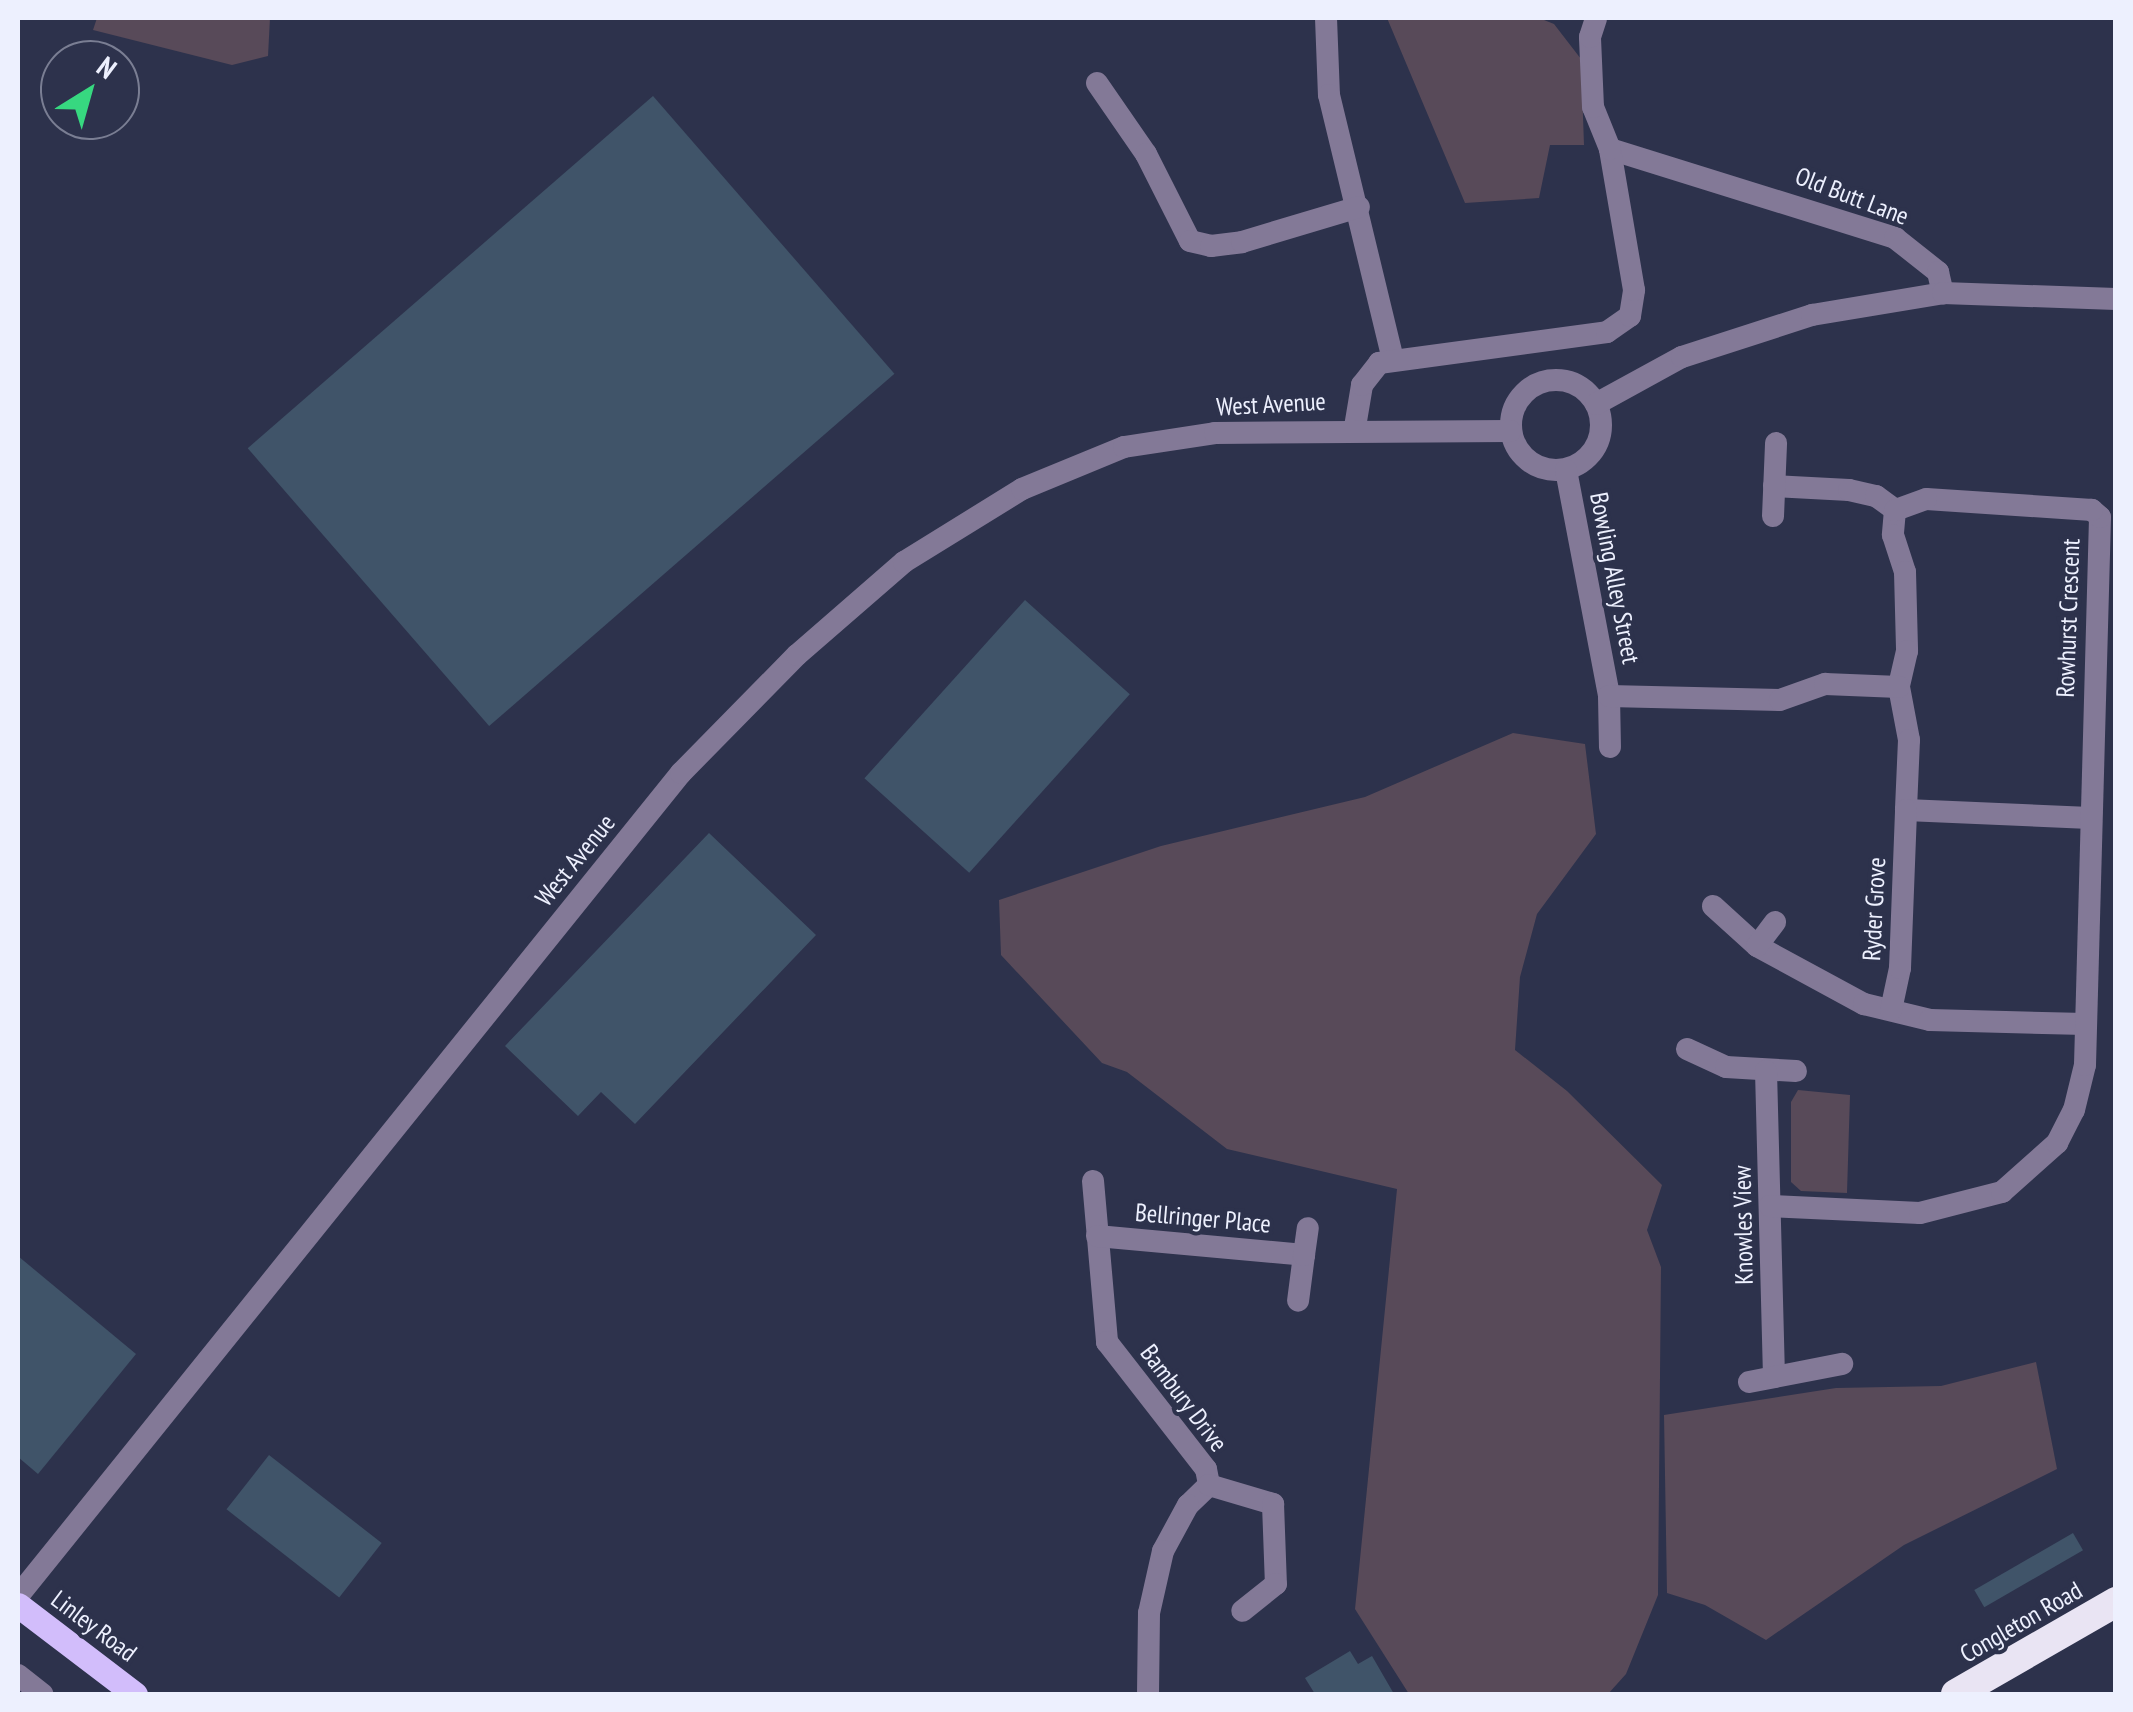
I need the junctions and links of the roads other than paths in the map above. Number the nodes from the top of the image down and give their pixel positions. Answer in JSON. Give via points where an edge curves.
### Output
{"nodes":[{"id":1,"x":1326,"y":18,"type":"edge"},
{"id":2,"x":1596,"y":18,"type":"edge"},
{"id":3,"x":1097,"y":83,"type":"dead end"},
{"id":4,"x":1610,"y":150,"type":"junction"},
{"id":5,"x":1359,"y":207,"type":"junction"},
{"id":6,"x":1943,"y":293,"type":"junction"},
{"id":7,"x":2116,"y":299,"type":"edge"},
{"id":8,"x":1393,"y":360,"type":"junction"},
{"id":9,"x":1596,"y":404,"type":"junction"},
{"id":10,"x":1355,"y":427,"type":"junction"},
{"id":11,"x":1510,"y":431,"type":"junction"},
{"id":12,"x":1776,"y":443,"type":"dead end"},
{"id":13,"x":1566,"y":470,"type":"junction"},
{"id":14,"x":1774,"y":486,"type":"junction"},
{"id":15,"x":1895,"y":510,"type":"junction"},
{"id":16,"x":1773,"y":516,"type":"dead end"},
{"id":17,"x":1899,"y":687,"type":"junction"},
{"id":18,"x":1610,"y":696,"type":"junction"},
{"id":19,"x":1610,"y":747,"type":"dead end"},
{"id":20,"x":1906,"y":810,"type":"junction"},
{"id":21,"x":2090,"y":818,"type":"junction"},
{"id":22,"x":1713,"y":906,"type":"dead end"},
{"id":23,"x":1775,"y":922,"type":"dead end"},
{"id":24,"x":1757,"y":946,"type":"junction"},
{"id":25,"x":1890,"y":1010,"type":"junction"},
{"id":26,"x":2084,"y":1024,"type":"junction"},
{"id":27,"x":1687,"y":1049,"type":"dead end"},
{"id":28,"x":1766,"y":1071,"type":"junction"},
{"id":29,"x":1796,"y":1071,"type":"dead end"},
{"id":30,"x":1092,"y":1182,"type":"dead end"},
{"id":31,"x":1770,"y":1206,"type":"junction"},
{"id":32,"x":1308,"y":1228,"type":"dead end"},
{"id":33,"x":1097,"y":1236,"type":"junction"},
{"id":34,"x":1304,"y":1255,"type":"junction"},
{"id":35,"x":1298,"y":1302,"type":"dead end"},
{"id":36,"x":1842,"y":1364,"type":"dead end"},
{"id":37,"x":1774,"y":1377,"type":"junction"},
{"id":38,"x":1749,"y":1382,"type":"dead end"},
{"id":39,"x":1210,"y":1485,"type":"junction"},
{"id":40,"x":18,"y":1596,"type":"edge"},
{"id":41,"x":2116,"y":1602,"type":"edge"},
{"id":42,"x":18,"y":1605,"type":"edge"},
{"id":43,"x":1242,"y":1612,"type":"dead end"},
{"id":44,"x":18,"y":1675,"type":"edge"},
{"id":45,"x":42,"y":1694,"type":"edge"},
{"id":46,"x":135,"y":1694,"type":"edge"},
{"id":47,"x":1148,"y":1694,"type":"edge"},
{"id":48,"x":1956,"y":1694,"type":"edge"}],
"edges":[{"from":1,"to":5,"type":"street","via":[[1330,94]]},
{"from":2,"to":4,"type":"street","via":[[1590,37],[1593,107]]},
{"from":3,"to":5,"type":"street","via":[[1146,154],[1190,240],[1211,246],[1242,242]]},
{"from":4,"to":6,"type":"street","name":"Old Butt Lane","via":[[1819,209],[1895,238],[1938,272]]},
{"from":4,"to":8,"type":"street","via":[[1634,290],[1630,316],[1606,332]]},
{"from":5,"to":8,"type":"street"},
{"from":6,"to":7,"type":"street"},
{"from":6,"to":9,"type":"street","via":[[1812,315],[1743,335],[1682,357]]},
{"from":8,"to":10,"type":"street","name":"West Avenue","via":[[1379,363],[1362,385]]},
{"from":9,"to":11,"type":"street","via":[[1564,380],[1542,382],[1522,395]]},
{"from":9,"to":13,"type":"street","via":[[1599,438],[1586,459]]},
{"from":10,"to":11,"type":"street","name":"West Avenue"},
{"from":10,"to":40,"type":"street","name":"West Avenue","via":[[1215,433],[1124,448],[1075,464],[1022,488],[904,562],[796,655],[681,772]]},
{"from":11,"to":13,"type":"street","via":[[1519,452],[1538,467]]},
{"from":12,"to":14,"type":"street"},
{"from":13,"to":18,"type":"street","name":"Bowling Alley Street"},
{"from":14,"to":15,"type":"street","via":[[1849,490],[1876,496]]},
{"from":14,"to":16,"type":"street"},
{"from":15,"to":17,"type":"street","via":[[1907,651]]},
{"from":15,"to":21,"type":"street","name":"Rowhurst Crescent","via":[[1926,499],[2092,510],[2100,518]]},
{"from":17,"to":18,"type":"street","name":"Bowling Alley Street","via":[[1825,684],[1780,700]]},
{"from":17,"to":20,"type":"street","via":[[1909,740]]},
{"from":18,"to":19,"type":"street","name":"Bowling Alley Street"},
{"from":20,"to":21,"type":"street"},
{"from":20,"to":25,"type":"street","name":"Ryder Grove","via":[[1900,968]]},
{"from":21,"to":26,"type":"street","name":"Rowhurst Crescent"},
{"from":22,"to":24,"type":"street","name":"Ryder Grove"},
{"from":23,"to":24,"type":"street"},
{"from":24,"to":25,"type":"street","name":"Ryder Grove","via":[[1864,1004]]},
{"from":25,"to":26,"type":"street","name":"Ryder Grove","via":[[1930,1020]]},
{"from":26,"to":31,"type":"street","name":"Rowhurst Crescent","via":[[2085,1065],[2074,1110],[2057,1143],[2002,1192],[1920,1213]]},
{"from":27,"to":28,"type":"street","via":[[1726,1067]]},
{"from":28,"to":29,"type":"street"},
{"from":28,"to":31,"type":"street","name":"Knowles View"},
{"from":30,"to":33,"type":"street","name":"Bambury Drive"},
{"from":31,"to":37,"type":"street","name":"Knowles View"},
{"from":32,"to":34,"type":"street","name":"Bellringer Place"},
{"from":33,"to":34,"type":"street","name":"Bellringer Place"},
{"from":33,"to":39,"type":"street","name":"Bambury Drive","via":[[1106,1342],[1206,1469]]},
{"from":34,"to":35,"type":"street","name":"Bellringer Place"},
{"from":36,"to":37,"type":"street"},
{"from":37,"to":38,"type":"street"},
{"from":39,"to":43,"type":"street","via":[[1272,1504],[1276,1584]]},
{"from":39,"to":47,"type":"street","name":"Bambury Drive","via":[[1188,1505],[1162,1551],[1149,1613]]},
{"from":41,"to":48,"type":"highway","name":"Congleton Road"},
{"from":42,"to":46,"type":"main road","name":"Linley Road"},
{"from":44,"to":45,"type":"street"}]}
